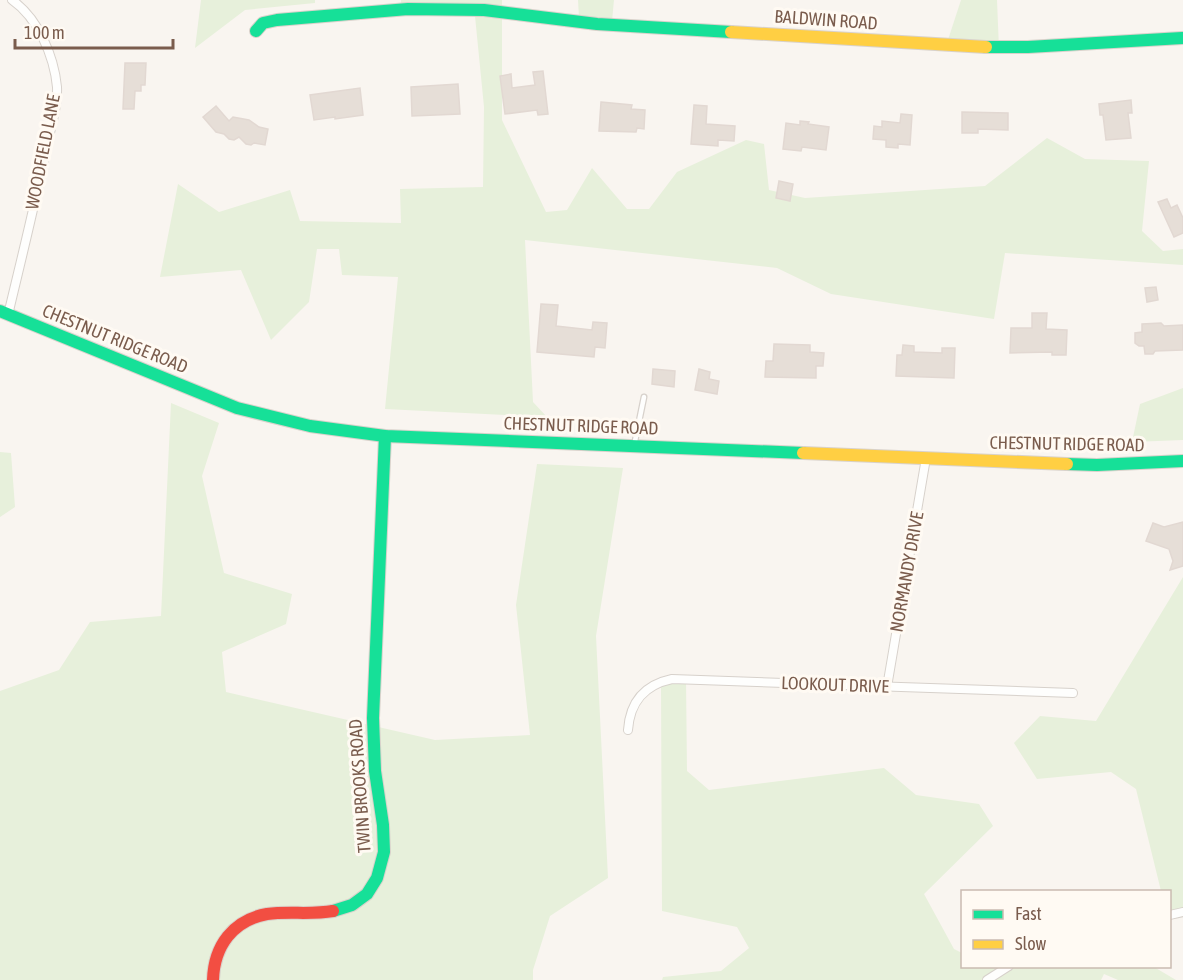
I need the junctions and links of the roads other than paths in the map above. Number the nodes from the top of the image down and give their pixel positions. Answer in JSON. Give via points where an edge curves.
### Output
{"nodes":[{"id":1,"x":12,"y":0,"type":"edge"},
{"id":2,"x":256,"y":31,"type":"dead end"},
{"id":3,"x":1183,"y":37,"type":"edge"},
{"id":4,"x":1183,"y":43,"type":"edge"},
{"id":5,"x":4,"y":313,"type":"edge"},
{"id":6,"x":644,"y":397,"type":"dead end"},
{"id":7,"x":385,"y":436,"type":"junction"},
{"id":8,"x":634,"y":446,"type":"junction"},
{"id":9,"x":926,"y":458,"type":"junction"},
{"id":10,"x":1183,"y":461,"type":"edge"},
{"id":11,"x":887,"y":687,"type":"junction"},
{"id":12,"x":1072,"y":693,"type":"dead end"},
{"id":13,"x":628,"y":730,"type":"dead end"},
{"id":14,"x":1006,"y":968,"type":"edge"},
{"id":15,"x":213,"y":980,"type":"edge"},
{"id":16,"x":987,"y":980,"type":"edge"}],
"edges":[{"from":1,"to":5,"type":"street","name":"WOODFIELD LANE","via":[[39,31],[57,88],[46,149]]},
{"from":2,"to":3,"type":"street","name":"BALDWIN ROAD","via":[[264,23],[277,20],[442,9],[484,10],[597,24],[967,47]]},
{"from":3,"to":4,"type":"street"},
{"from":5,"to":7,"type":"street","name":"CHESTNUT RIDGE ROAD","via":[[237,408],[305,427]]},
{"from":6,"to":8,"type":"lane"},
{"from":7,"to":8,"type":"street","name":"CHESTNUT RIDGE ROAD"},
{"from":7,"to":15,"type":"street","name":"TWIN BROOKS ROAD","via":[[372,719],[376,788],[384,834],[382,865],[370,890],[352,906],[328,912],[267,914],[242,924],[231,932],[217,953]]},
{"from":8,"to":9,"type":"street","name":"CHESTNUT RIDGE ROAD"},
{"from":9,"to":10,"type":"street","name":"CHESTNUT RIDGE ROAD","via":[[1097,465]]},
{"from":9,"to":11,"type":"street","name":"NORMANDY DRIVE"},
{"from":11,"to":12,"type":"street","name":"LOOKOUT DRIVE"},
{"from":11,"to":13,"type":"street","name":"LOOKOUT DRIVE","via":[[672,679],[642,693],[631,711]]},
{"from":14,"to":16,"type":"street"}]}
